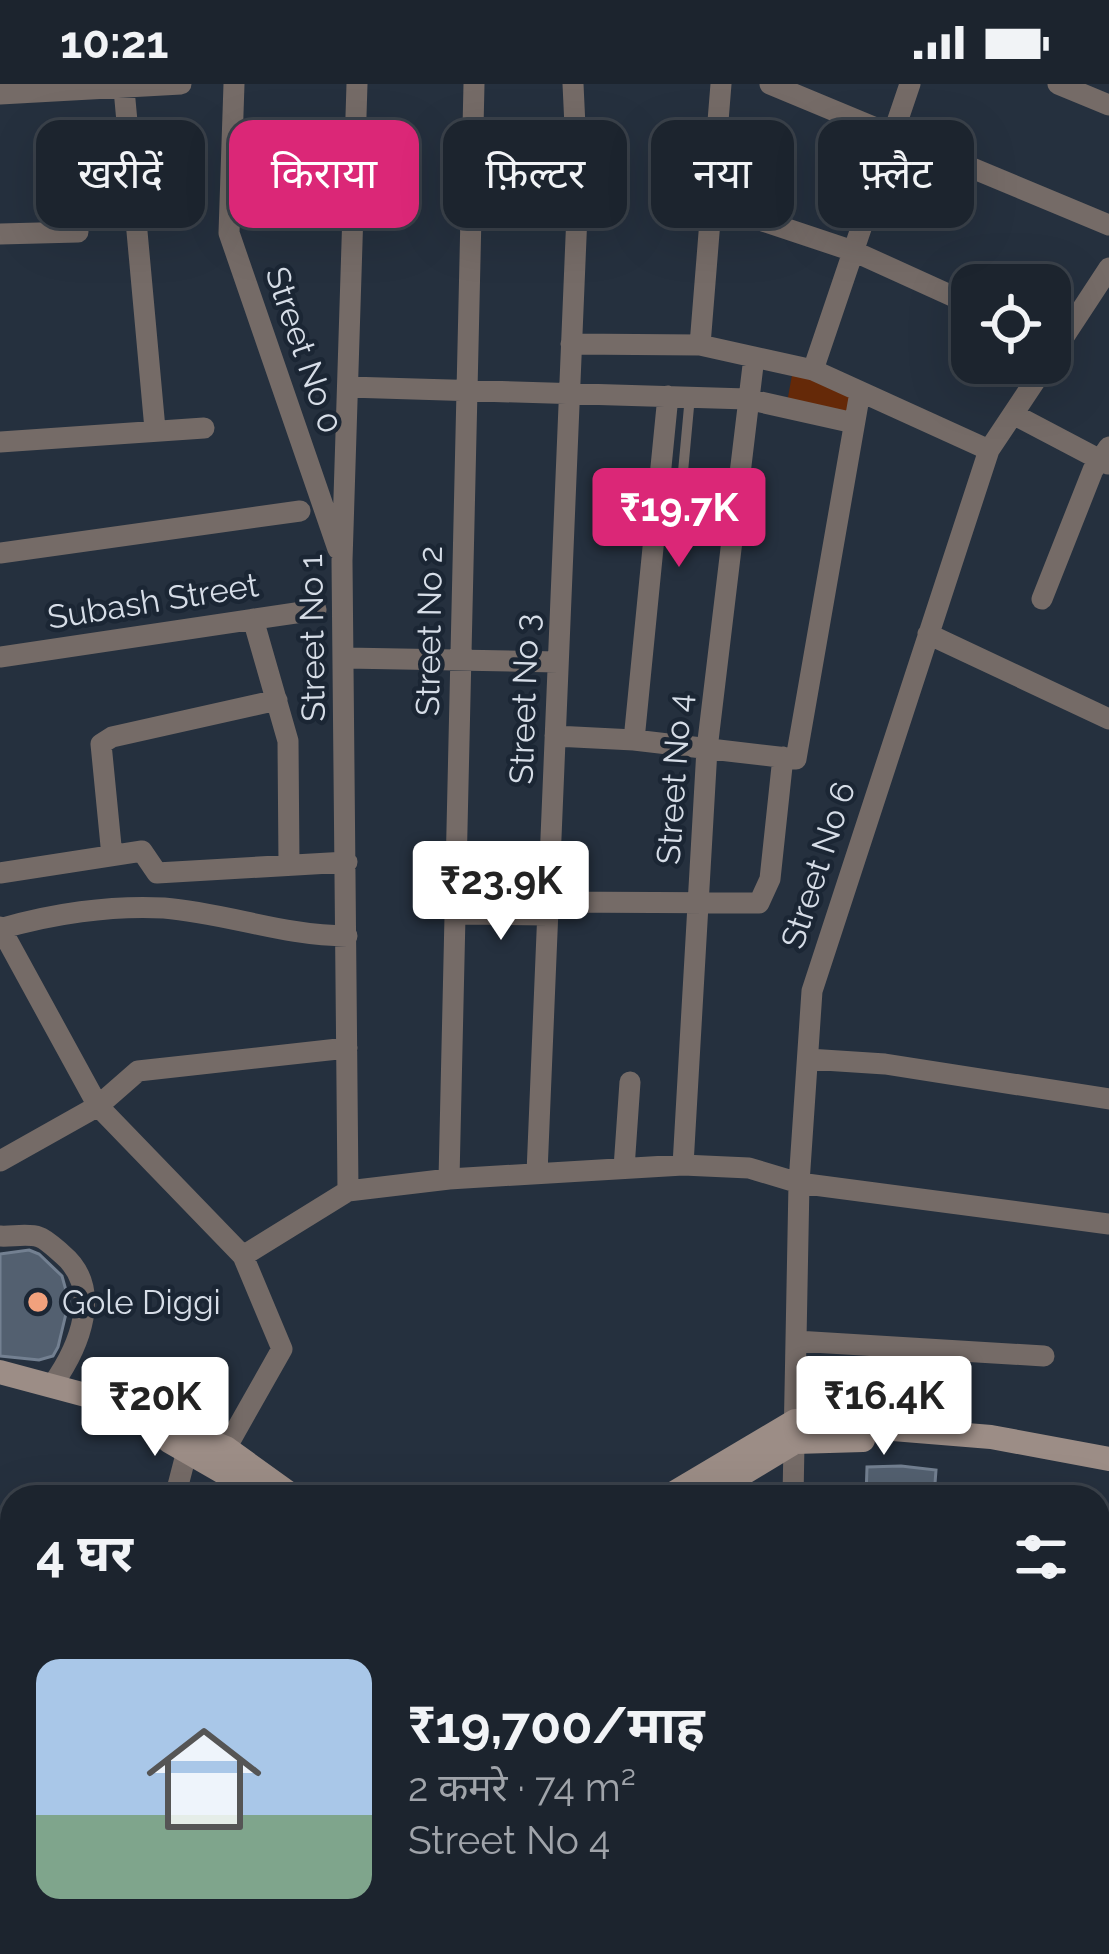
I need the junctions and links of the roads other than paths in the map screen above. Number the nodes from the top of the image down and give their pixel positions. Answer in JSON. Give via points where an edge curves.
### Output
{"nodes":[{"id":1,"x":181,"y":84,"type":"edge"},
{"id":2,"x":234,"y":84,"type":"edge"},
{"id":3,"x":357,"y":84,"type":"edge"},
{"id":4,"x":474,"y":84,"type":"edge"},
{"id":5,"x":573,"y":84,"type":"edge"},
{"id":6,"x":721,"y":84,"type":"edge"},
{"id":7,"x":770,"y":84,"type":"edge"},
{"id":8,"x":910,"y":84,"type":"edge"},
{"id":9,"x":1058,"y":84,"type":"edge"},
{"id":10,"x":124,"y":89,"type":"junction"},
{"id":11,"x":0,"y":94,"type":"edge"},
{"id":12,"x":1109,"y":105,"type":"edge"},
{"id":13,"x":718,"y":120,"type":"edge"},
{"id":14,"x":860,"y":120,"type":"edge"},
{"id":15,"x":898,"y":120,"type":"edge"},
{"id":16,"x":974,"y":168,"type":"edge"},
{"id":17,"x":1109,"y":225,"type":"edge"},
{"id":18,"x":710,"y":228,"type":"edge"},
{"id":19,"x":785,"y":228,"type":"edge"},
{"id":20,"x":862,"y":228,"type":"edge"},
{"id":21,"x":78,"y":232,"type":"dead end"},
{"id":22,"x":0,"y":234,"type":"edge"},
{"id":23,"x":854,"y":251,"type":"junction"},
{"id":24,"x":1109,"y":268,"type":"edge"},
{"id":25,"x":951,"y":295,"type":"edge"},
{"id":26,"x":1071,"y":323,"type":"edge"},
{"id":27,"x":572,"y":344,"type":"junction"},
{"id":28,"x":700,"y":345,"type":"junction"},
{"id":29,"x":754,"y":357,"type":"junction"},
{"id":30,"x":813,"y":370,"type":"junction"},
{"id":31,"x":1031,"y":384,"type":"edge"},
{"id":32,"x":348,"y":387,"type":"junction"},
{"id":33,"x":467,"y":390,"type":"junction"},
{"id":34,"x":860,"y":392,"type":"junction"},
{"id":35,"x":569,"y":393,"type":"junction"},
{"id":36,"x":679,"y":396,"type":"junction"},
{"id":37,"x":747,"y":399,"type":"junction"},
{"id":38,"x":1013,"y":414,"type":"junction"},
{"id":39,"x":854,"y":423,"type":"junction"},
{"id":40,"x":204,"y":428,"type":"dead end"},
{"id":41,"x":155,"y":430,"type":"junction"},
{"id":42,"x":0,"y":442,"type":"edge"},
{"id":43,"x":989,"y":450,"type":"junction"},
{"id":44,"x":1106,"y":457,"type":"edge"},
{"id":45,"x":300,"y":511,"type":"dead end"},
{"id":46,"x":678,"y":526,"type":"dead end"},
{"id":47,"x":0,"y":553,"type":"edge"},
{"id":48,"x":342,"y":561,"type":"junction"},
{"id":49,"x":1042,"y":599,"type":"dead end"},
{"id":50,"x":316,"y":610,"type":"dead end"},
{"id":51,"x":253,"y":619,"type":"junction"},
{"id":52,"x":928,"y":634,"type":"junction"},
{"id":53,"x":0,"y":657,"type":"edge"},
{"id":54,"x":346,"y":658,"type":"junction"},
{"id":55,"x":461,"y":660,"type":"junction"},
{"id":56,"x":558,"y":662,"type":"junction"},
{"id":57,"x":277,"y":700,"type":"junction"},
{"id":58,"x":1109,"y":719,"type":"edge"},
{"id":59,"x":555,"y":736,"type":"junction"},
{"id":60,"x":634,"y":740,"type":"junction"},
{"id":61,"x":707,"y":749,"type":"junction"},
{"id":62,"x":783,"y":757,"type":"junction"},
{"id":63,"x":112,"y":856,"type":"junction"},
{"id":64,"x":346,"y":862,"type":"junction"},
{"id":65,"x":289,"y":865,"type":"junction"},
{"id":66,"x":0,"y":873,"type":"edge"},
{"id":67,"x":698,"y":903,"type":"junction"},
{"id":68,"x":548,"y":909,"type":"junction"},
{"id":69,"x":455,"y":914,"type":"junction"},
{"id":70,"x":0,"y":928,"type":"edge"},
{"id":71,"x":347,"y":936,"type":"junction"},
{"id":72,"x":347,"y":1048,"type":"junction"},
{"id":73,"x":808,"y":1058,"type":"junction"},
{"id":74,"x":630,"y":1082,"type":"dead end"},
{"id":75,"x":1109,"y":1099,"type":"edge"},
{"id":76,"x":98,"y":1106,"type":"junction"},
{"id":77,"x":0,"y":1161,"type":"edge"},
{"id":78,"x":683,"y":1165,"type":"junction"},
{"id":79,"x":624,"y":1168,"type":"junction"},
{"id":80,"x":537,"y":1174,"type":"junction"},
{"id":81,"x":449,"y":1179,"type":"junction"},
{"id":82,"x":800,"y":1183,"type":"junction"},
{"id":83,"x":348,"y":1191,"type":"junction"},
{"id":84,"x":1109,"y":1223,"type":"edge"},
{"id":85,"x":0,"y":1236,"type":"edge"},
{"id":86,"x":243,"y":1256,"type":"junction"},
{"id":87,"x":796,"y":1341,"type":"junction"},
{"id":88,"x":1043,"y":1356,"type":"dead end"},
{"id":89,"x":0,"y":1372,"type":"edge"},
{"id":90,"x":53,"y":1384,"type":"junction"},
{"id":91,"x":0,"y":1389,"type":"edge"},
{"id":92,"x":795,"y":1431,"type":"junction"},
{"id":93,"x":189,"y":1442,"type":"junction"},
{"id":94,"x":226,"y":1448,"type":"junction"},
{"id":95,"x":1109,"y":1460,"type":"edge"},
{"id":96,"x":1109,"y":1474,"type":"edge"},
{"id":97,"x":178,"y":1485,"type":"edge"},
{"id":98,"x":254,"y":1485,"type":"edge"},
{"id":99,"x":258,"y":1485,"type":"edge"},
{"id":100,"x":690,"y":1485,"type":"edge"},
{"id":101,"x":721,"y":1485,"type":"edge"},
{"id":102,"x":793,"y":1485,"type":"edge"}],
"edges":[{"from":1,"to":10,"type":"street"},
{"from":2,"to":48,"type":"street","name":"Street No 0","via":[[229,233]]},
{"from":3,"to":32,"type":"street","name":"Street No 1"},
{"from":4,"to":33,"type":"street","name":"Street No 2"},
{"from":5,"to":27,"type":"street","name":"Street No 3"},
{"from":6,"to":13,"type":"street"},
{"from":7,"to":14,"type":"street"},
{"from":8,"to":15,"type":"street"},
{"from":9,"to":12,"type":"street"},
{"from":10,"to":11,"type":"street"},
{"from":10,"to":41,"type":"street"},
{"from":16,"to":17,"type":"street"},
{"from":18,"to":28,"type":"street"},
{"from":19,"to":23,"type":"street"},
{"from":20,"to":23,"type":"street"},
{"from":21,"to":22,"type":"street"},
{"from":23,"to":25,"type":"street"},
{"from":23,"to":30,"type":"street"},
{"from":24,"to":26,"type":"street","name":"Street No 6"},
{"from":27,"to":28,"type":"street"},
{"from":27,"to":35,"type":"street","name":"Street No 3"},
{"from":28,"to":29,"type":"street"},
{"from":29,"to":30,"type":"street"},
{"from":29,"to":37,"type":"street","name":"Street No 4"},
{"from":30,"to":34,"type":"street"},
{"from":31,"to":38,"type":"street","name":"Street No 6"},
{"from":32,"to":33,"type":"street"},
{"from":32,"to":48,"type":"street","name":"Street No 1"},
{"from":33,"to":35,"type":"street"},
{"from":33,"to":55,"type":"street","name":"Street No 2"},
{"from":34,"to":39,"type":"street"},
{"from":34,"to":43,"type":"street"},
{"from":35,"to":36,"type":"street"},
{"from":35,"to":56,"type":"street","name":"Street No 3"},
{"from":36,"to":37,"type":"street"},
{"from":36,"to":46,"type":"lane"},
{"from":36,"to":60,"type":"street"},
{"from":37,"to":39,"type":"street"},
{"from":37,"to":61,"type":"street","name":"Street No 4"},
{"from":38,"to":43,"type":"street","name":"Street No 6"},
{"from":38,"to":44,"type":"street"},
{"from":39,"to":62,"type":"street","via":[[796,759]]},
{"from":40,"to":41,"type":"street"},
{"from":41,"to":42,"type":"street"},
{"from":43,"to":52,"type":"street","name":"Street No 6"},
{"from":44,"to":49,"type":"street"},
{"from":45,"to":47,"type":"street"},
{"from":48,"to":54,"type":"street","name":"Street No 1"},
{"from":50,"to":51,"type":"street","name":"Subash Street"},
{"from":51,"to":53,"type":"street","name":"Subash Street"},
{"from":51,"to":57,"type":"street"},
{"from":52,"to":58,"type":"street"},
{"from":52,"to":73,"type":"street","name":"Street No 6","via":[[812,992]]},
{"from":54,"to":55,"type":"street"},
{"from":54,"to":64,"type":"street","name":"Street No 1"},
{"from":55,"to":56,"type":"street"},
{"from":55,"to":69,"type":"street","name":"Street No 2"},
{"from":56,"to":59,"type":"street","name":"Street No 3"},
{"from":57,"to":63,"type":"street","via":[[101,744]]},
{"from":57,"to":65,"type":"street","via":[[288,741]]},
{"from":59,"to":60,"type":"street"},
{"from":59,"to":68,"type":"street","name":"Street No 3"},
{"from":60,"to":61,"type":"street"},
{"from":61,"to":62,"type":"street"},
{"from":61,"to":67,"type":"street","name":"Street No 4"},
{"from":62,"to":67,"type":"street","via":[[764,898]]},
{"from":63,"to":65,"type":"street","via":[[142,851],[157,872]]},
{"from":63,"to":66,"type":"street"},
{"from":64,"to":65,"type":"street"},
{"from":64,"to":71,"type":"street","name":"Street No 1"},
{"from":67,"to":68,"type":"street"},
{"from":67,"to":78,"type":"street","name":"Street No 4"},
{"from":68,"to":69,"type":"street"},
{"from":68,"to":80,"type":"street","name":"Street No 3"},
{"from":69,"to":81,"type":"street","name":"Street No 2"},
{"from":70,"to":71,"type":"street","via":[[73,912],[165,908]]},
{"from":70,"to":76,"type":"street"},
{"from":71,"to":72,"type":"street","name":"Street No 1"},
{"from":72,"to":76,"type":"street","via":[[138,1071]]},
{"from":72,"to":83,"type":"street","name":"Street No 1"},
{"from":73,"to":75,"type":"street"},
{"from":73,"to":82,"type":"street","name":"Street No 6"},
{"from":74,"to":79,"type":"street"},
{"from":76,"to":77,"type":"street"},
{"from":76,"to":86,"type":"street"},
{"from":78,"to":79,"type":"street"},
{"from":78,"to":82,"type":"street","via":[[749,1168]]},
{"from":79,"to":80,"type":"street"},
{"from":80,"to":81,"type":"street"},
{"from":81,"to":83,"type":"street"},
{"from":82,"to":84,"type":"street"},
{"from":82,"to":87,"type":"street","name":"Street No 6"},
{"from":83,"to":86,"type":"street"},
{"from":85,"to":90,"type":"street","via":[[38,1237],[76,1266],[83,1323]]},
{"from":86,"to":94,"type":"street","via":[[282,1349]]},
{"from":87,"to":88,"type":"street"},
{"from":87,"to":92,"type":"street","name":"Street No 6"},
{"from":89,"to":90,"type":"main road"},
{"from":90,"to":93,"type":"main road","via":[[119,1404]]},
{"from":91,"to":93,"type":"main road"},
{"from":92,"to":95,"type":"main road","via":[[991,1437]]},
{"from":92,"to":96,"type":"main road"},
{"from":92,"to":100,"type":"main road"},
{"from":92,"to":101,"type":"main road"},
{"from":92,"to":102,"type":"street","name":"Street No 6"},
{"from":93,"to":94,"type":"main road"},
{"from":93,"to":97,"type":"street"},
{"from":93,"to":98,"type":"main road"},
{"from":94,"to":99,"type":"main road"}]}
